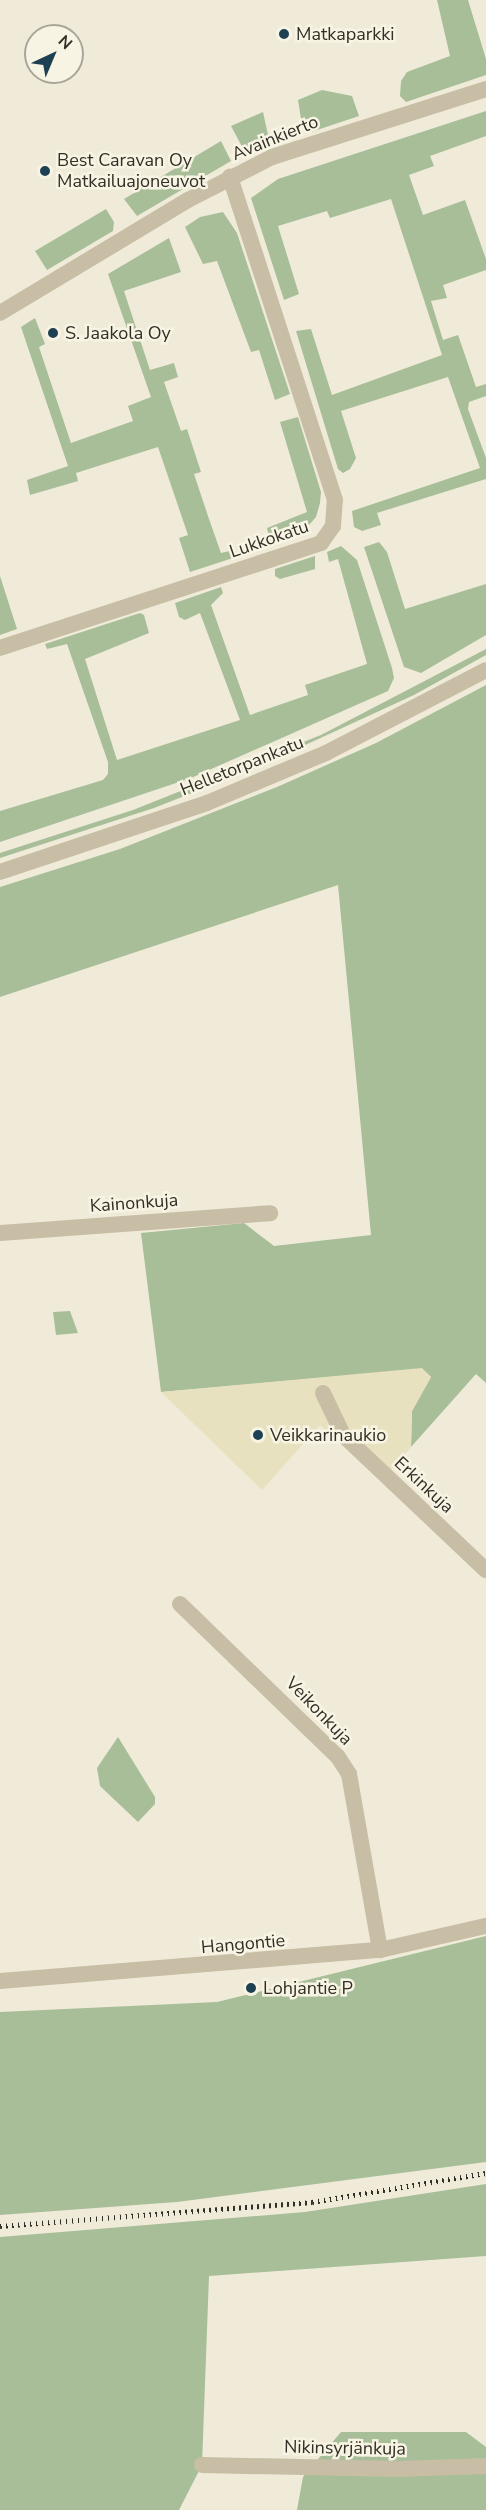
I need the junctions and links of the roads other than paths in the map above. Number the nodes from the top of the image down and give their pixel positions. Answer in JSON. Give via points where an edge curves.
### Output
{"nodes":[{"id":1,"x":486,"y":89,"type":"edge"},
{"id":2,"x":230,"y":177,"type":"junction"},
{"id":3,"x":0,"y":313,"type":"edge"},
{"id":4,"x":0,"y":648,"type":"edge"},
{"id":5,"x":486,"y":670,"type":"edge"},
{"id":6,"x":0,"y":872,"type":"edge"},
{"id":7,"x":270,"y":1214,"type":"dead end"},
{"id":8,"x":0,"y":1233,"type":"edge"},
{"id":9,"x":323,"y":1393,"type":"dead end"},
{"id":10,"x":486,"y":1570,"type":"edge"},
{"id":11,"x":180,"y":1605,"type":"dead end"},
{"id":12,"x":486,"y":1926,"type":"edge"},
{"id":13,"x":380,"y":1950,"type":"junction"},
{"id":14,"x":0,"y":1981,"type":"edge"},
{"id":15,"x":202,"y":2465,"type":"dead end"},
{"id":16,"x":486,"y":2466,"type":"edge"}],
"edges":[{"from":1,"to":2,"type":"street","name":"Avainkierto","via":[[300,146]]},
{"from":2,"to":3,"type":"street","name":"Avainkierto"},
{"from":2,"to":4,"type":"street","name":"Lukkokatu","via":[[335,500],[333,526],[321,543]]},
{"from":5,"to":6,"type":"street","name":"Helletorpankatu","via":[[389,722],[207,803]]},
{"from":7,"to":8,"type":"street","name":"Kainonkuja"},
{"from":9,"to":10,"type":"street","name":"Erkinkuja","via":[[344,1436]]},
{"from":11,"to":13,"type":"street","name":"Veikonkuja","via":[[322,1740],[349,1774]]},
{"from":12,"to":13,"type":"street","name":"Hangontie"},
{"from":13,"to":14,"type":"street","name":"Hangontie"},
{"from":15,"to":16,"type":"street","name":"Nikinsyrjänkuja","via":[[398,2469]]}]}
